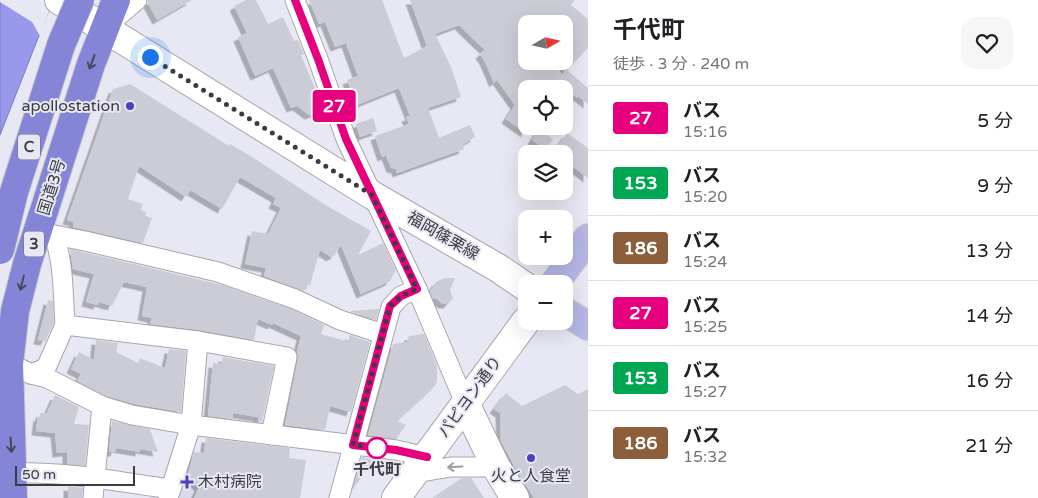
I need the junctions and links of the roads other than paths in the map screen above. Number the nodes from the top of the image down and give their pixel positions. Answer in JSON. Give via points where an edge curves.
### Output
{"nodes":[{"id":1,"x":116,"y":0,"type":"edge"},
{"id":2,"x":136,"y":0,"type":"edge"},
{"id":3,"x":295,"y":0,"type":"edge"},
{"id":4,"x":75,"y":2,"type":"edge"},
{"id":5,"x":105,"y":28,"type":"junction"},
{"id":6,"x":372,"y":195,"type":"junction"},
{"id":7,"x":0,"y":224,"type":"edge"},
{"id":8,"x":46,"y":233,"type":"junction"},
{"id":9,"x":588,"y":238,"type":"edge"},
{"id":10,"x":0,"y":241,"type":"edge"},
{"id":11,"x":0,"y":250,"type":"edge"},
{"id":12,"x":561,"y":275,"type":"edge"},
{"id":13,"x":518,"y":282,"type":"edge"},
{"id":14,"x":417,"y":289,"type":"junction"},
{"id":15,"x":573,"y":317,"type":"edge"},
{"id":16,"x":65,"y":325,"type":"junction"},
{"id":17,"x":588,"y":326,"type":"edge"},
{"id":18,"x":519,"y":330,"type":"edge"},
{"id":19,"x":383,"y":334,"type":"junction"},
{"id":20,"x":198,"y":341,"type":"junction"},
{"id":21,"x":13,"y":366,"type":"edge"},
{"id":22,"x":466,"y":403,"type":"junction"},
{"id":23,"x":102,"y":406,"type":"junction"},
{"id":24,"x":191,"y":425,"type":"junction"},
{"id":25,"x":271,"y":434,"type":"junction"},
{"id":26,"x":353,"y":445,"type":"junction"},
{"id":27,"x":421,"y":465,"type":"junction"},
{"id":28,"x":496,"y":467,"type":"junction"},
{"id":29,"x":95,"y":478,"type":"junction"},
{"id":30,"x":11,"y":488,"type":"edge"},
{"id":31,"x":169,"y":494,"type":"edge"},
{"id":32,"x":93,"y":498,"type":"edge"},
{"id":33,"x":339,"y":498,"type":"edge"},
{"id":34,"x":396,"y":498,"type":"edge"},
{"id":35,"x":515,"y":498,"type":"edge"}],
"edges":[{"from":1,"to":5,"type":"highway","name":"国道3号","number":"3"},
{"from":2,"to":5,"type":"street"},
{"from":3,"to":6,"type":"street","via":[[346,139]]},
{"from":4,"to":5,"type":"main road","name":"福岡篠栗線"},
{"from":4,"to":7,"type":"highway","via":[[61,57],[20,154]]},
{"from":4,"to":10,"type":"highway","number":"C","bridge":true,"via":[[58,44],[12,191]]},
{"from":4,"to":11,"type":"highway","number":"C","bridge":true,"via":[[14,192]]},
{"from":5,"to":6,"type":"main road","name":"福岡篠栗線"},
{"from":5,"to":8,"type":"highway","name":"国道3号","number":"3","one_way":true,"via":[[91,64]]},
{"from":6,"to":13,"type":"main road","name":"福岡篠栗線"},
{"from":6,"to":14,"type":"street"},
{"from":8,"to":16,"type":"street","via":[[62,275]]},
{"from":8,"to":19,"type":"street","via":[[218,272]]},
{"from":8,"to":21,"type":"highway","name":"国道3号","number":"3","one_way":true,"via":[[28,264],[15,311]]},
{"from":9,"to":12,"type":"main road"},
{"from":14,"to":19,"type":"street","via":[[401,296],[390,306]]},
{"from":14,"to":22,"type":"street"},
{"from":15,"to":17,"type":"main road"},
{"from":16,"to":20,"type":"street"},
{"from":16,"to":21,"type":"street","via":[[46,368]]},
{"from":18,"to":22,"type":"main road","name":"パピヨン通り"},
{"from":19,"to":26,"type":"street"},
{"from":20,"to":24,"type":"street"},
{"from":20,"to":25,"type":"street","via":[[287,358]]},
{"from":21,"to":23,"type":"street","via":[[47,378]]},
{"from":21,"to":30,"type":"highway","name":"国道3号","number":"3","one_way":true},
{"from":22,"to":27,"type":"main road","name":"パピヨン通り"},
{"from":22,"to":28,"type":"main road"},
{"from":23,"to":24,"type":"street","via":[[132,415]]},
{"from":23,"to":29,"type":"street"},
{"from":24,"to":25,"type":"street"},
{"from":24,"to":31,"type":"street"},
{"from":25,"to":26,"type":"street"},
{"from":26,"to":27,"type":"street","via":[[396,450]]},
{"from":26,"to":33,"type":"street"},
{"from":28,"to":27,"type":"street","one_way":true},
{"from":27,"to":34,"type":"main road","name":"パピヨン通り"},
{"from":28,"to":35,"type":"main road"},
{"from":29,"to":30,"type":"street","via":[[29,472]]},
{"from":29,"to":31,"type":"street"},
{"from":29,"to":32,"type":"street"}]}
